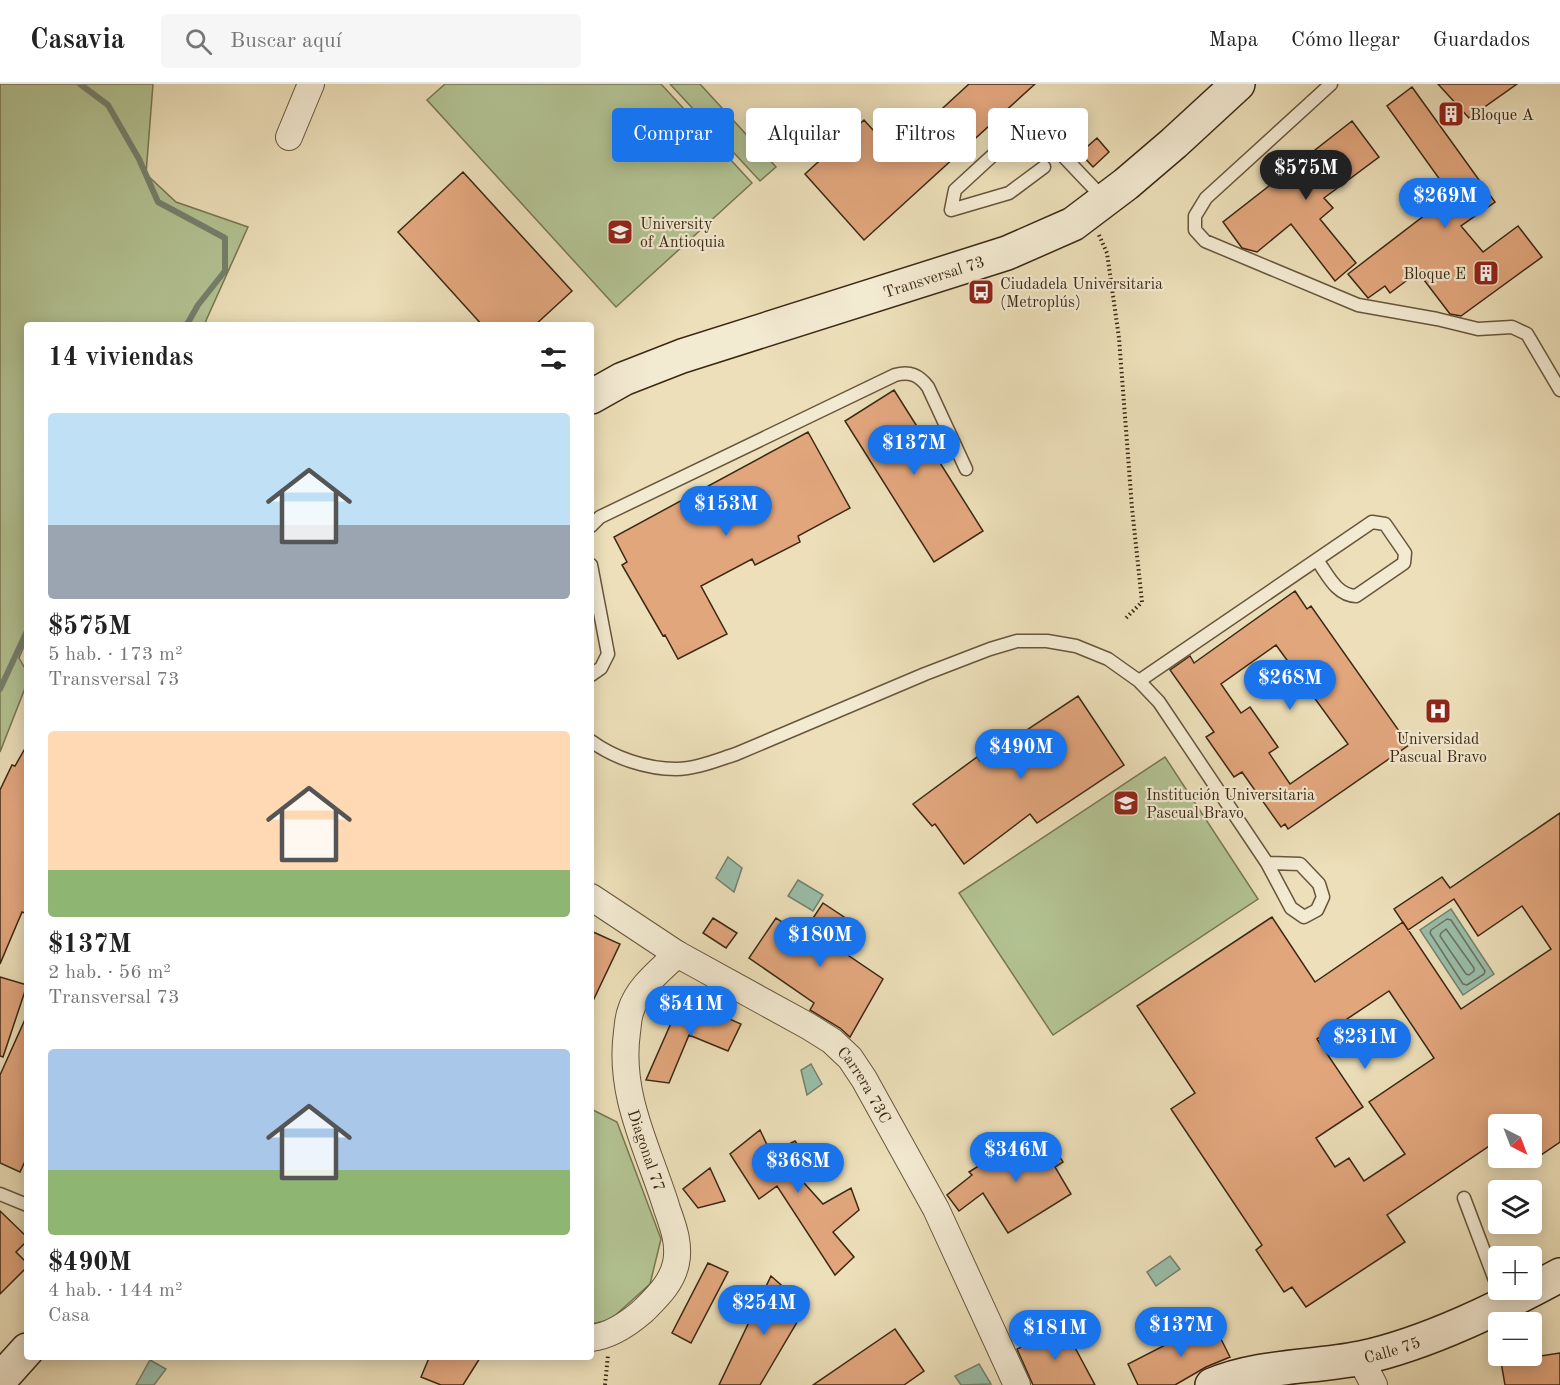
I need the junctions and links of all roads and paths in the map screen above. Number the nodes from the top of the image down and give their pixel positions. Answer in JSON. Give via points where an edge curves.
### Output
{"nodes":[{"id":1,"x":311,"y":84,"type":"edge"},
{"id":2,"x":1238,"y":84,"type":"edge"},
{"id":3,"x":1331,"y":84,"type":"edge"},
{"id":4,"x":289,"y":137,"type":"dead end"},
{"id":5,"x":1044,"y":167,"type":"dead end"},
{"id":6,"x":1100,"y":214,"type":"junction"},
{"id":7,"x":1560,"y":390,"type":"edge"},
{"id":8,"x":594,"y":395,"type":"edge"},
{"id":9,"x":966,"y":470,"type":"dead end"},
{"id":10,"x":594,"y":523,"type":"edge"},
{"id":11,"x":1317,"y":560,"type":"junction"},
{"id":12,"x":594,"y":581,"type":"edge"},
{"id":13,"x":1124,"y":620,"type":"dead end"},
{"id":14,"x":594,"y":673,"type":"edge"},
{"id":15,"x":1139,"y":681,"type":"junction"},
{"id":16,"x":594,"y":743,"type":"edge"},
{"id":17,"x":1267,"y":863,"type":"junction"},
{"id":18,"x":594,"y":899,"type":"edge"},
{"id":19,"x":677,"y":954,"type":"junction"},
{"id":20,"x":0,"y":1194,"type":"edge"},
{"id":21,"x":1464,"y":1198,"type":"dead end"},
{"id":22,"x":24,"y":1204,"type":"edge"},
{"id":23,"x":1488,"y":1260,"type":"edge"},
{"id":24,"x":1560,"y":1275,"type":"edge"},
{"id":25,"x":1542,"y":1281,"type":"edge"},
{"id":26,"x":1490,"y":1300,"type":"edge"},
{"id":27,"x":601,"y":1336,"type":"edge"},
{"id":28,"x":24,"y":1353,"type":"edge"},
{"id":29,"x":1367,"y":1371,"type":"edge"},
{"id":30,"x":1251,"y":1378,"type":"edge"},
{"id":31,"x":0,"y":1380,"type":"edge"},
{"id":32,"x":1017,"y":1385,"type":"edge"},
{"id":33,"x":1212,"y":1385,"type":"edge"}],
"edges":[{"from":1,"to":4,"type":"street"},
{"from":2,"to":6,"type":"main road","name":"Transversal 73"},
{"from":3,"to":7,"type":"lane","via":[[1206,198],[1195,216],[1195,230],[1205,241],[1358,305],[1478,329],[1512,327],[1527,334]]},
{"from":5,"to":6,"type":"lane","via":[[1009,193],[951,210],[955,190],[1030,121]]},
{"from":6,"to":8,"type":"main road","name":"Transversal 73","via":[[1007,253],[682,356],[623,379]]},
{"from":6,"to":13,"type":"path","via":[[1119,338],[1142,602]]},
{"from":9,"to":10,"type":"lane","via":[[928,387],[914,374],[904,372]]},
{"from":11,"to":11,"type":"lane","via":[[1372,522],[1385,524],[1405,553],[1404,563],[1356,596],[1338,590]]},
{"from":11,"to":15,"type":"lane"},
{"from":12,"to":14,"type":"lane","via":[[608,654]]},
{"from":15,"to":16,"type":"lane","via":[[1108,659],[1076,646],[1017,641],[990,648],[707,764],[677,769],[652,767]]},
{"from":15,"to":17,"type":"lane","via":[[1183,736]]},
{"from":17,"to":17,"type":"lane","via":[[1291,908],[1304,917],[1317,910],[1323,897],[1318,884],[1300,864]]},
{"from":18,"to":19,"type":"street","name":"Carrera 73C"},
{"from":19,"to":27,"type":"street","name":"Diagonal 77","via":[[639,993],[631,1010],[624,1066],[631,1107],[675,1234],[676,1261],[668,1284],[657,1297],[631,1320]]},
{"from":19,"to":32,"type":"street","name":"Carrera 73C","via":[[808,1026],[850,1058],[936,1209]]},
{"from":20,"to":22,"type":"lane"},
{"from":21,"to":23,"type":"lane"},
{"from":24,"to":25,"type":"main road","name":"Calle 75"},
{"from":26,"to":29,"type":"main road","name":"Calle 75"},
{"from":28,"to":31,"type":"main road"},
{"from":29,"to":30,"type":"main road","name":"Calle 75","via":[[1308,1370]]},
{"from":30,"to":33,"type":"main road","name":"Calle 75"}]}
